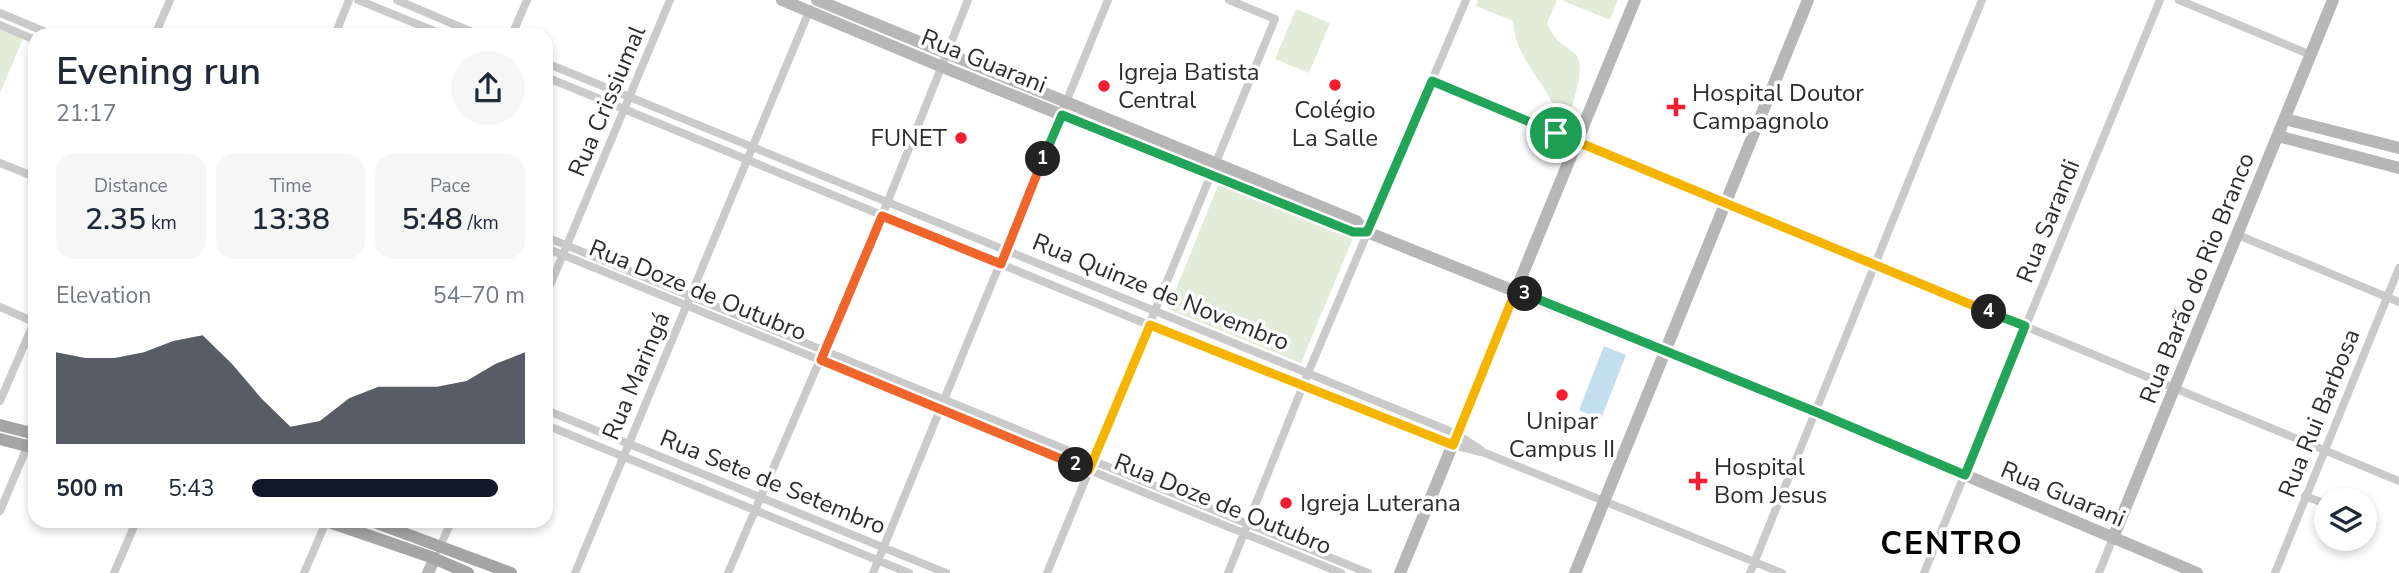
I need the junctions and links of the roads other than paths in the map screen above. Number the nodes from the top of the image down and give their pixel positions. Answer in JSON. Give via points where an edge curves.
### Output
{"nodes":[{"id":1,"x":170,"y":0,"type":"edge"},
{"id":2,"x":349,"y":0,"type":"edge"},
{"id":3,"x":358,"y":0,"type":"edge"},
{"id":4,"x":397,"y":0,"type":"edge"},
{"id":5,"x":527,"y":0,"type":"edge"},
{"id":6,"x":670,"y":0,"type":"edge"},
{"id":7,"x":782,"y":0,"type":"edge"},
{"id":8,"x":968,"y":0,"type":"edge"},
{"id":9,"x":1108,"y":0,"type":"edge"},
{"id":10,"x":1229,"y":0,"type":"edge"},
{"id":11,"x":1466,"y":0,"type":"edge"},
{"id":12,"x":1635,"y":0,"type":"edge"},
{"id":13,"x":1808,"y":0,"type":"edge"},
{"id":14,"x":1982,"y":0,"type":"edge"},
{"id":15,"x":2160,"y":0,"type":"edge"},
{"id":16,"x":2179,"y":0,"type":"edge"},
{"id":17,"x":2333,"y":0,"type":"edge"},
{"id":18,"x":813,"y":4,"type":"edge"},
{"id":19,"x":0,"y":13,"type":"edge"},
{"id":20,"x":0,"y":25,"type":"edge"},
{"id":21,"x":36,"y":28,"type":"edge"},
{"id":22,"x":158,"y":28,"type":"edge"},
{"id":23,"x":338,"y":28,"type":"edge"},
{"id":24,"x":427,"y":28,"type":"edge"},
{"id":25,"x":463,"y":28,"type":"edge"},
{"id":26,"x":515,"y":28,"type":"edge"},
{"id":27,"x":28,"y":37,"type":"edge"},
{"id":28,"x":2311,"y":55,"type":"junction"},
{"id":29,"x":943,"y":60,"type":"junction"},
{"id":30,"x":553,"y":66,"type":"edge"},
{"id":31,"x":553,"y":80,"type":"edge"},
{"id":32,"x":1432,"y":81,"type":"junction"},
{"id":33,"x":629,"y":96,"type":"junction"},
{"id":34,"x":1067,"y":101,"type":"junction"},
{"id":35,"x":624,"y":109,"type":"junction"},
{"id":36,"x":1062,"y":115,"type":"junction"},
{"id":37,"x":2285,"y":119,"type":"junction"},
{"id":38,"x":2278,"y":136,"type":"junction"},
{"id":39,"x":2354,"y":136,"type":"junction"},
{"id":40,"x":1577,"y":142,"type":"junction"},
{"id":41,"x":2301,"y":142,"type":"junction"},
{"id":42,"x":754,"y":147,"type":"junction"},
{"id":43,"x":2399,"y":148,"type":"edge"},
{"id":44,"x":748,"y":159,"type":"junction"},
{"id":45,"x":0,"y":163,"type":"edge"},
{"id":46,"x":2399,"y":168,"type":"edge"},
{"id":47,"x":1213,"y":169,"type":"junction"},
{"id":48,"x":28,"y":174,"type":"edge"},
{"id":49,"x":887,"y":201,"type":"junction"},
{"id":50,"x":1725,"y":203,"type":"junction"},
{"id":51,"x":882,"y":216,"type":"junction"},
{"id":52,"x":1367,"y":232,"type":"junction"},
{"id":53,"x":2238,"y":235,"type":"junction"},
{"id":54,"x":553,"y":240,"type":"edge"},
{"id":55,"x":567,"y":246,"type":"junction"},
{"id":56,"x":1006,"y":249,"type":"junction"},
{"id":57,"x":553,"y":251,"type":"edge"},
{"id":58,"x":563,"y":255,"type":"junction"},
{"id":59,"x":1001,"y":264,"type":"junction"},
{"id":60,"x":1875,"y":265,"type":"junction"},
{"id":61,"x":2399,"y":268,"type":"edge"},
{"id":62,"x":553,"y":279,"type":"edge"},
{"id":63,"x":1516,"y":290,"type":"junction"},
{"id":64,"x":691,"y":296,"type":"junction"},
{"id":65,"x":2388,"y":297,"type":"junction"},
{"id":66,"x":2399,"y":302,"type":"edge"},
{"id":67,"x":687,"y":306,"type":"junction"},
{"id":68,"x":0,"y":307,"type":"edge"},
{"id":69,"x":1155,"y":310,"type":"junction"},
{"id":70,"x":28,"y":318,"type":"edge"},
{"id":71,"x":1150,"y":325,"type":"junction"},
{"id":72,"x":2025,"y":326,"type":"junction"},
{"id":73,"x":28,"y":337,"type":"edge"},
{"id":74,"x":1665,"y":350,"type":"junction"},
{"id":75,"x":825,"y":351,"type":"junction"},
{"id":76,"x":821,"y":360,"type":"junction"},
{"id":77,"x":1308,"y":373,"type":"junction"},
{"id":78,"x":1303,"y":387,"type":"junction"},
{"id":79,"x":2175,"y":387,"type":"junction"},
{"id":80,"x":943,"y":399,"type":"junction"},
{"id":81,"x":0,"y":401,"type":"edge"},
{"id":82,"x":940,"y":409,"type":"junction"},
{"id":83,"x":1816,"y":412,"type":"junction"},
{"id":84,"x":553,"y":413,"type":"edge"},
{"id":85,"x":0,"y":425,"type":"edge"},
{"id":86,"x":553,"y":428,"type":"edge"},
{"id":87,"x":28,"y":432,"type":"edge"},
{"id":88,"x":0,"y":439,"type":"edge"},
{"id":89,"x":1455,"y":440,"type":"junction"},
{"id":90,"x":629,"y":444,"type":"junction"},
{"id":91,"x":28,"y":446,"type":"edge"},
{"id":92,"x":2324,"y":450,"type":"junction"},
{"id":93,"x":28,"y":453,"type":"edge"},
{"id":94,"x":624,"y":457,"type":"junction"},
{"id":95,"x":1093,"y":460,"type":"junction"},
{"id":96,"x":1089,"y":470,"type":"junction"},
{"id":97,"x":1965,"y":475,"type":"junction"},
{"id":98,"x":2399,"y":481,"type":"edge"},
{"id":99,"x":2305,"y":496,"type":"junction"},
{"id":100,"x":761,"y":498,"type":"junction"},
{"id":101,"x":2314,"y":499,"type":"edge"},
{"id":102,"x":1604,"y":501,"type":"junction"},
{"id":103,"x":755,"y":510,"type":"junction"},
{"id":104,"x":0,"y":511,"type":"edge"},
{"id":105,"x":1248,"y":524,"type":"junction"},
{"id":106,"x":133,"y":528,"type":"edge"},
{"id":107,"x":325,"y":528,"type":"edge"},
{"id":108,"x":350,"y":528,"type":"edge"},
{"id":109,"x":387,"y":528,"type":"edge"},
{"id":110,"x":448,"y":528,"type":"edge"},
{"id":111,"x":1244,"y":534,"type":"junction"},
{"id":112,"x":2113,"y":538,"type":"junction"},
{"id":113,"x":883,"y":548,"type":"junction"},
{"id":114,"x":437,"y":552,"type":"junction"},
{"id":115,"x":878,"y":560,"type":"junction"},
{"id":116,"x":1755,"y":562,"type":"junction"},
{"id":117,"x":114,"y":573,"type":"edge"},
{"id":118,"x":304,"y":573,"type":"edge"},
{"id":119,"x":428,"y":573,"type":"edge"},
{"id":120,"x":468,"y":573,"type":"edge"},
{"id":121,"x":511,"y":573,"type":"edge"},
{"id":122,"x":575,"y":573,"type":"edge"},
{"id":123,"x":728,"y":573,"type":"edge"},
{"id":124,"x":873,"y":573,"type":"edge"},
{"id":125,"x":909,"y":573,"type":"edge"},
{"id":126,"x":946,"y":573,"type":"edge"},
{"id":127,"x":1047,"y":573,"type":"edge"},
{"id":128,"x":1228,"y":573,"type":"edge"},
{"id":129,"x":1340,"y":573,"type":"edge"},
{"id":130,"x":1368,"y":573,"type":"edge"},
{"id":131,"x":1400,"y":573,"type":"edge"},
{"id":132,"x":1575,"y":573,"type":"edge"},
{"id":133,"x":1750,"y":573,"type":"edge"},
{"id":134,"x":1782,"y":573,"type":"edge"},
{"id":135,"x":1924,"y":573,"type":"edge"},
{"id":136,"x":2099,"y":573,"type":"edge"},
{"id":137,"x":2197,"y":573,"type":"edge"},
{"id":138,"x":2275,"y":573,"type":"edge"}],
"edges":[{"from":1,"to":22,"type":"street"},
{"from":2,"to":23,"type":"street"},
{"from":3,"to":24,"type":"street"},
{"from":4,"to":25,"type":"street"},
{"from":5,"to":26,"type":"street"},
{"from":6,"to":33,"type":"street","name":"Rua Crissiumal"},
{"from":7,"to":18,"type":"street","name":"Rua Guarani"},
{"from":8,"to":29,"type":"street"},
{"from":9,"to":34,"type":"street"},
{"from":10,"to":47,"type":"street","via":[[1275,19]]},
{"from":11,"to":32,"type":"street"},
{"from":12,"to":40,"type":"street"},
{"from":13,"to":50,"type":"street"},
{"from":14,"to":60,"type":"street"},
{"from":15,"to":72,"type":"street","name":"Rua Sarandi"},
{"from":16,"to":28,"type":"street"},
{"from":17,"to":28,"type":"street","name":"Rua Barão do Rio Branco"},
{"from":18,"to":29,"type":"street","name":"Rua Guarani"},
{"from":18,"to":42,"type":"street","name":"Rua Maringá"},
{"from":19,"to":21,"type":"street"},
{"from":20,"to":27,"type":"street"},
{"from":28,"to":37,"type":"street","name":"Rua Barão do Rio Branco"},
{"from":29,"to":34,"type":"street","name":"Rua Guarani"},
{"from":29,"to":36,"type":"street","name":"Rua Guarani"},
{"from":29,"to":49,"type":"street"},
{"from":30,"to":33,"type":"street","name":"Rua Quinze de Novembro"},
{"from":31,"to":35,"type":"street","name":"Rua Quinze de Novembro"},
{"from":32,"to":40,"type":"street"},
{"from":32,"to":52,"type":"street"},
{"from":33,"to":35,"type":"street","name":"Rua Crissiumal"},
{"from":33,"to":42,"type":"street","name":"Rua Quinze de Novembro"},
{"from":34,"to":36,"type":"street"},
{"from":34,"to":47,"type":"street","name":"Rua Guarani"},
{"from":35,"to":44,"type":"street","name":"Rua Quinze de Novembro"},
{"from":35,"to":55,"type":"street","name":"Rua Crissiumal"},
{"from":36,"to":47,"type":"street","name":"Rua Guarani"},
{"from":36,"to":56,"type":"street"},
{"from":37,"to":38,"type":"street","name":"Rua Barão do Rio Branco"},
{"from":37,"to":39,"type":"street"},
{"from":38,"to":41,"type":"street"},
{"from":38,"to":53,"type":"street","name":"Rua Barão do Rio Branco"},
{"from":39,"to":41,"type":"street","via":[[2306,130]]},
{"from":39,"to":43,"type":"street"},
{"from":40,"to":50,"type":"street"},
{"from":40,"to":63,"type":"street"},
{"from":41,"to":46,"type":"street"},
{"from":42,"to":44,"type":"street","name":"Rua Maringá"},
{"from":42,"to":49,"type":"street","name":"Rua Quinze de Novembro"},
{"from":44,"to":51,"type":"street","name":"Rua Quinze de Novembro"},
{"from":44,"to":64,"type":"street","name":"Rua Maringá"},
{"from":45,"to":48,"type":"street"},
{"from":47,"to":52,"type":"street","name":"Rua Guarani","via":[[1356,221]]},
{"from":47,"to":69,"type":"street"},
{"from":49,"to":51,"type":"street"},
{"from":49,"to":56,"type":"street","name":"Rua Quinze de Novembro"},
{"from":50,"to":60,"type":"street"},
{"from":50,"to":74,"type":"street"},
{"from":51,"to":59,"type":"street","name":"Rua Quinze de Novembro"},
{"from":51,"to":75,"type":"street"},
{"from":52,"to":63,"type":"street","name":"Rua Guarani"},
{"from":52,"to":77,"type":"street"},
{"from":53,"to":65,"type":"street"},
{"from":53,"to":79,"type":"street","name":"Rua Barão do Rio Branco"},
{"from":54,"to":55,"type":"street"},
{"from":55,"to":58,"type":"street","name":"Rua Crissiumal"},
{"from":55,"to":64,"type":"street"},
{"from":56,"to":59,"type":"street"},
{"from":56,"to":69,"type":"street","name":"Rua Quinze de Novembro"},
{"from":57,"to":58,"type":"street","name":"Rua Doze de Outubro"},
{"from":58,"to":62,"type":"street","name":"Rua Crissiumal"},
{"from":58,"to":67,"type":"street","name":"Rua Doze de Outubro"},
{"from":59,"to":71,"type":"street","name":"Rua Quinze de Novembro"},
{"from":59,"to":80,"type":"street"},
{"from":60,"to":72,"type":"street"},
{"from":60,"to":83,"type":"street"},
{"from":61,"to":65,"type":"street","name":"Rua Rui Barbosa"},
{"from":63,"to":74,"type":"street","name":"Rua Guarani"},
{"from":63,"to":89,"type":"street"},
{"from":64,"to":67,"type":"street","name":"Rua Maringá"},
{"from":64,"to":75,"type":"street"},
{"from":65,"to":66,"type":"street"},
{"from":65,"to":92,"type":"street","name":"Rua Rui Barbosa"},
{"from":67,"to":76,"type":"street","name":"Rua Doze de Outubro"},
{"from":67,"to":90,"type":"street","name":"Rua Maringá"},
{"from":68,"to":70,"type":"street"},
{"from":69,"to":71,"type":"street"},
{"from":69,"to":77,"type":"street","name":"Rua Quinze de Novembro"},
{"from":71,"to":78,"type":"street","name":"Rua Quinze de Novembro"},
{"from":71,"to":95,"type":"street"},
{"from":72,"to":79,"type":"street"},
{"from":72,"to":97,"type":"street","name":"Rua Sarandi"},
{"from":73,"to":81,"type":"street"},
{"from":74,"to":83,"type":"street","name":"Rua Guarani"},
{"from":74,"to":102,"type":"street"},
{"from":75,"to":76,"type":"street"},
{"from":75,"to":80,"type":"street"},
{"from":76,"to":82,"type":"street","name":"Rua Doze de Outubro"},
{"from":76,"to":100,"type":"street"},
{"from":77,"to":78,"type":"street"},
{"from":77,"to":89,"type":"street","name":"Rua Quinze de Novembro"},
{"from":78,"to":89,"type":"street","name":"Rua Quinze de Novembro"},
{"from":78,"to":105,"type":"street"},
{"from":79,"to":92,"type":"street"},
{"from":79,"to":112,"type":"street","name":"Rua Barão do Rio Branco"},
{"from":80,"to":82,"type":"street"},
{"from":80,"to":95,"type":"street"},
{"from":82,"to":96,"type":"street","name":"Rua Doze de Outubro"},
{"from":82,"to":113,"type":"street"},
{"from":83,"to":97,"type":"street","name":"Rua Guarani"},
{"from":83,"to":116,"type":"street"},
{"from":84,"to":90,"type":"street","name":"Rua Sete de Setembro"},
{"from":85,"to":87,"type":"main road"},
{"from":86,"to":94,"type":"street","name":"Rua Sete de Setembro"},
{"from":88,"to":91,"type":"main road"},
{"from":89,"to":102,"type":"street","name":"Rua Quinze de Novembro"},
{"from":89,"to":131,"type":"street"},
{"from":90,"to":94,"type":"street","name":"Rua Maringá"},
{"from":90,"to":100,"type":"street","name":"Rua Sete de Setembro"},
{"from":92,"to":98,"type":"street"},
{"from":92,"to":99,"type":"street","name":"Rua Rui Barbosa"},
{"from":93,"to":104,"type":"street"},
{"from":94,"to":103,"type":"street","name":"Rua Sete de Setembro"},
{"from":94,"to":122,"type":"street","name":"Rua Maringá"},
{"from":95,"to":96,"type":"street"},
{"from":95,"to":105,"type":"street"},
{"from":96,"to":111,"type":"street","name":"Rua Doze de Outubro"},
{"from":96,"to":127,"type":"street"},
{"from":97,"to":112,"type":"street","name":"Rua Guarani"},
{"from":97,"to":135,"type":"street","name":"Rua Sarandi"},
{"from":99,"to":101,"type":"street"},
{"from":99,"to":138,"type":"street","name":"Rua Rui Barbosa"},
{"from":100,"to":103,"type":"street"},
{"from":100,"to":113,"type":"street","name":"Rua Sete de Setembro"},
{"from":102,"to":116,"type":"street","name":"Rua Quinze de Novembro"},
{"from":102,"to":132,"type":"street"},
{"from":103,"to":115,"type":"street","name":"Rua Sete de Setembro"},
{"from":103,"to":123,"type":"street"},
{"from":105,"to":111,"type":"street"},
{"from":105,"to":130,"type":"street"},
{"from":106,"to":117,"type":"street"},
{"from":107,"to":118,"type":"street"},
{"from":108,"to":114,"type":"main road"},
{"from":109,"to":114,"type":"main road"},
{"from":110,"to":114,"type":"street"},
{"from":111,"to":128,"type":"street"},
{"from":111,"to":129,"type":"street","name":"Rua Doze de Outubro"},
{"from":112,"to":136,"type":"street","name":"Rua Barão do Rio Branco"},
{"from":112,"to":137,"type":"street","name":"Rua Guarani"},
{"from":113,"to":115,"type":"street"},
{"from":113,"to":126,"type":"street","name":"Rua Sete de Setembro"},
{"from":114,"to":119,"type":"street"},
{"from":114,"to":120,"type":"main road"},
{"from":114,"to":121,"type":"main road"},
{"from":115,"to":124,"type":"street"},
{"from":115,"to":125,"type":"street","name":"Rua Sete de Setembro"},
{"from":116,"to":133,"type":"street"},
{"from":116,"to":134,"type":"street","name":"Rua Quinze de Novembro"}]}
